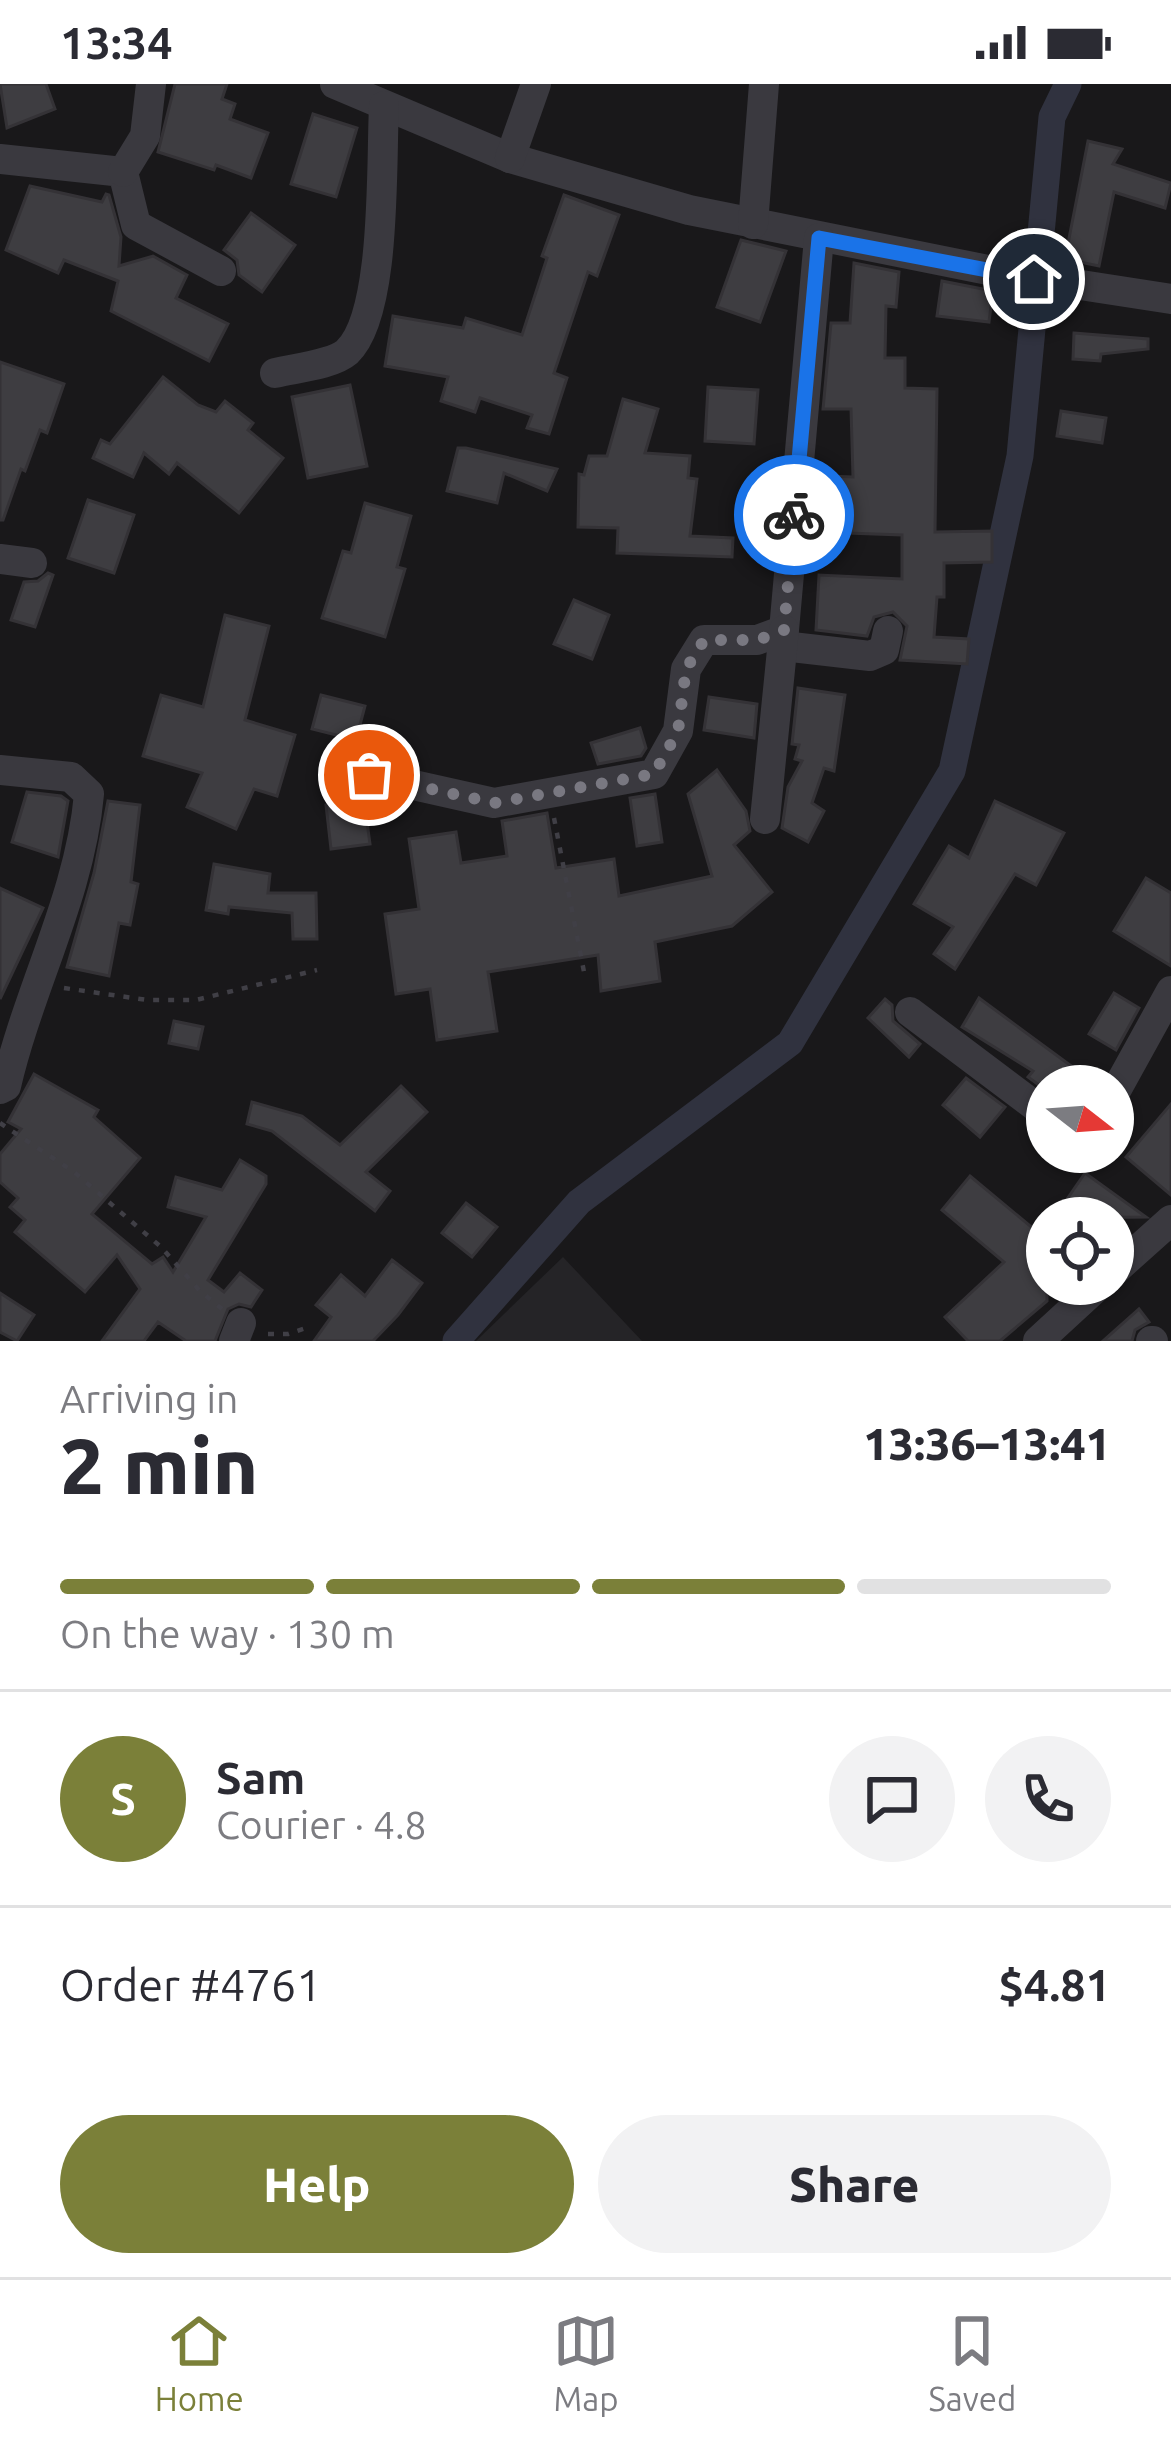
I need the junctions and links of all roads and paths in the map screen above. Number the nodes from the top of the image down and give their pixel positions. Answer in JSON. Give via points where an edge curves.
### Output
{"nodes":[{"id":1,"x":151,"y":84,"type":"edge"},
{"id":2,"x":335,"y":84,"type":"edge"},
{"id":3,"x":536,"y":84,"type":"edge"},
{"id":4,"x":764,"y":84,"type":"edge"},
{"id":5,"x":383,"y":106,"type":"junction"},
{"id":6,"x":510,"y":158,"type":"junction"},
{"id":7,"x":0,"y":159,"type":"edge"},
{"id":8,"x":123,"y":172,"type":"junction"},
{"id":9,"x":753,"y":224,"type":"junction"},
{"id":10,"x":819,"y":238,"type":"junction"},
{"id":11,"x":221,"y":271,"type":"dead end"},
{"id":12,"x":1171,"y":299,"type":"edge"},
{"id":13,"x":275,"y":373,"type":"dead end"},
{"id":14,"x":0,"y":559,"type":"edge"},
{"id":15,"x":32,"y":563,"type":"dead end"},
{"id":16,"x":888,"y":631,"type":"dead end"},
{"id":17,"x":783,"y":638,"type":"junction"},
{"id":18,"x":0,"y":770,"type":"edge"},
{"id":19,"x":369,"y":775,"type":"dead end"},
{"id":20,"x":549,"y":792,"type":"junction"},
{"id":21,"x":765,"y":819,"type":"dead end"},
{"id":22,"x":317,"y":970,"type":"dead end"},
{"id":23,"x":585,"y":977,"type":"dead end"},
{"id":24,"x":37,"y":984,"type":"junction"},
{"id":25,"x":1171,"y":991,"type":"edge"},
{"id":26,"x":910,"y":1012,"type":"dead end"},
{"id":27,"x":1130,"y":1065,"type":"edge"},
{"id":28,"x":0,"y":1089,"type":"edge"},
{"id":29,"x":1026,"y":1099,"type":"edge"},
{"id":30,"x":0,"y":1123,"type":"edge"},
{"id":31,"x":1171,"y":1220,"type":"edge"},
{"id":32,"x":1134,"y":1254,"type":"edge"},
{"id":33,"x":1077,"y":1305,"type":"edge"},
{"id":34,"x":309,"y":1327,"type":"dead end"},
{"id":35,"x":237,"y":1332,"type":"edge"},
{"id":36,"x":1038,"y":1341,"type":"edge"}],
"edges":[{"from":1,"to":8,"type":"street","via":[[145,136]]},
{"from":2,"to":5,"type":"street"},
{"from":3,"to":6,"type":"street"},
{"from":4,"to":9,"type":"street"},
{"from":5,"to":6,"type":"street"},
{"from":5,"to":13,"type":"street","via":[[374,293],[365,327],[345,355]]},
{"from":6,"to":9,"type":"street"},
{"from":7,"to":8,"type":"street"},
{"from":8,"to":11,"type":"street","via":[[136,224]]},
{"from":9,"to":10,"type":"street"},
{"from":10,"to":12,"type":"street"},
{"from":10,"to":17,"type":"street"},
{"from":14,"to":15,"type":"street"},
{"from":16,"to":17,"type":"street","via":[[884,650],[870,656]]},
{"from":17,"to":20,"type":"street","via":[[704,640],[686,669],[678,731],[654,774]]},
{"from":17,"to":21,"type":"street"},
{"from":18,"to":24,"type":"street","via":[[71,777],[89,794],[66,906]]},
{"from":19,"to":20,"type":"street","via":[[494,803]]},
{"from":20,"to":23,"type":"path"},
{"from":22,"to":24,"type":"path","via":[[196,1000]]},
{"from":24,"to":28,"type":"street"},
{"from":25,"to":27,"type":"street"},
{"from":26,"to":29,"type":"street"},
{"from":30,"to":35,"type":"path","via":[[74,1172],[161,1247]]},
{"from":31,"to":32,"type":"street"},
{"from":33,"to":36,"type":"street"},
{"from":34,"to":35,"type":"path","via":[[273,1336]]}]}
